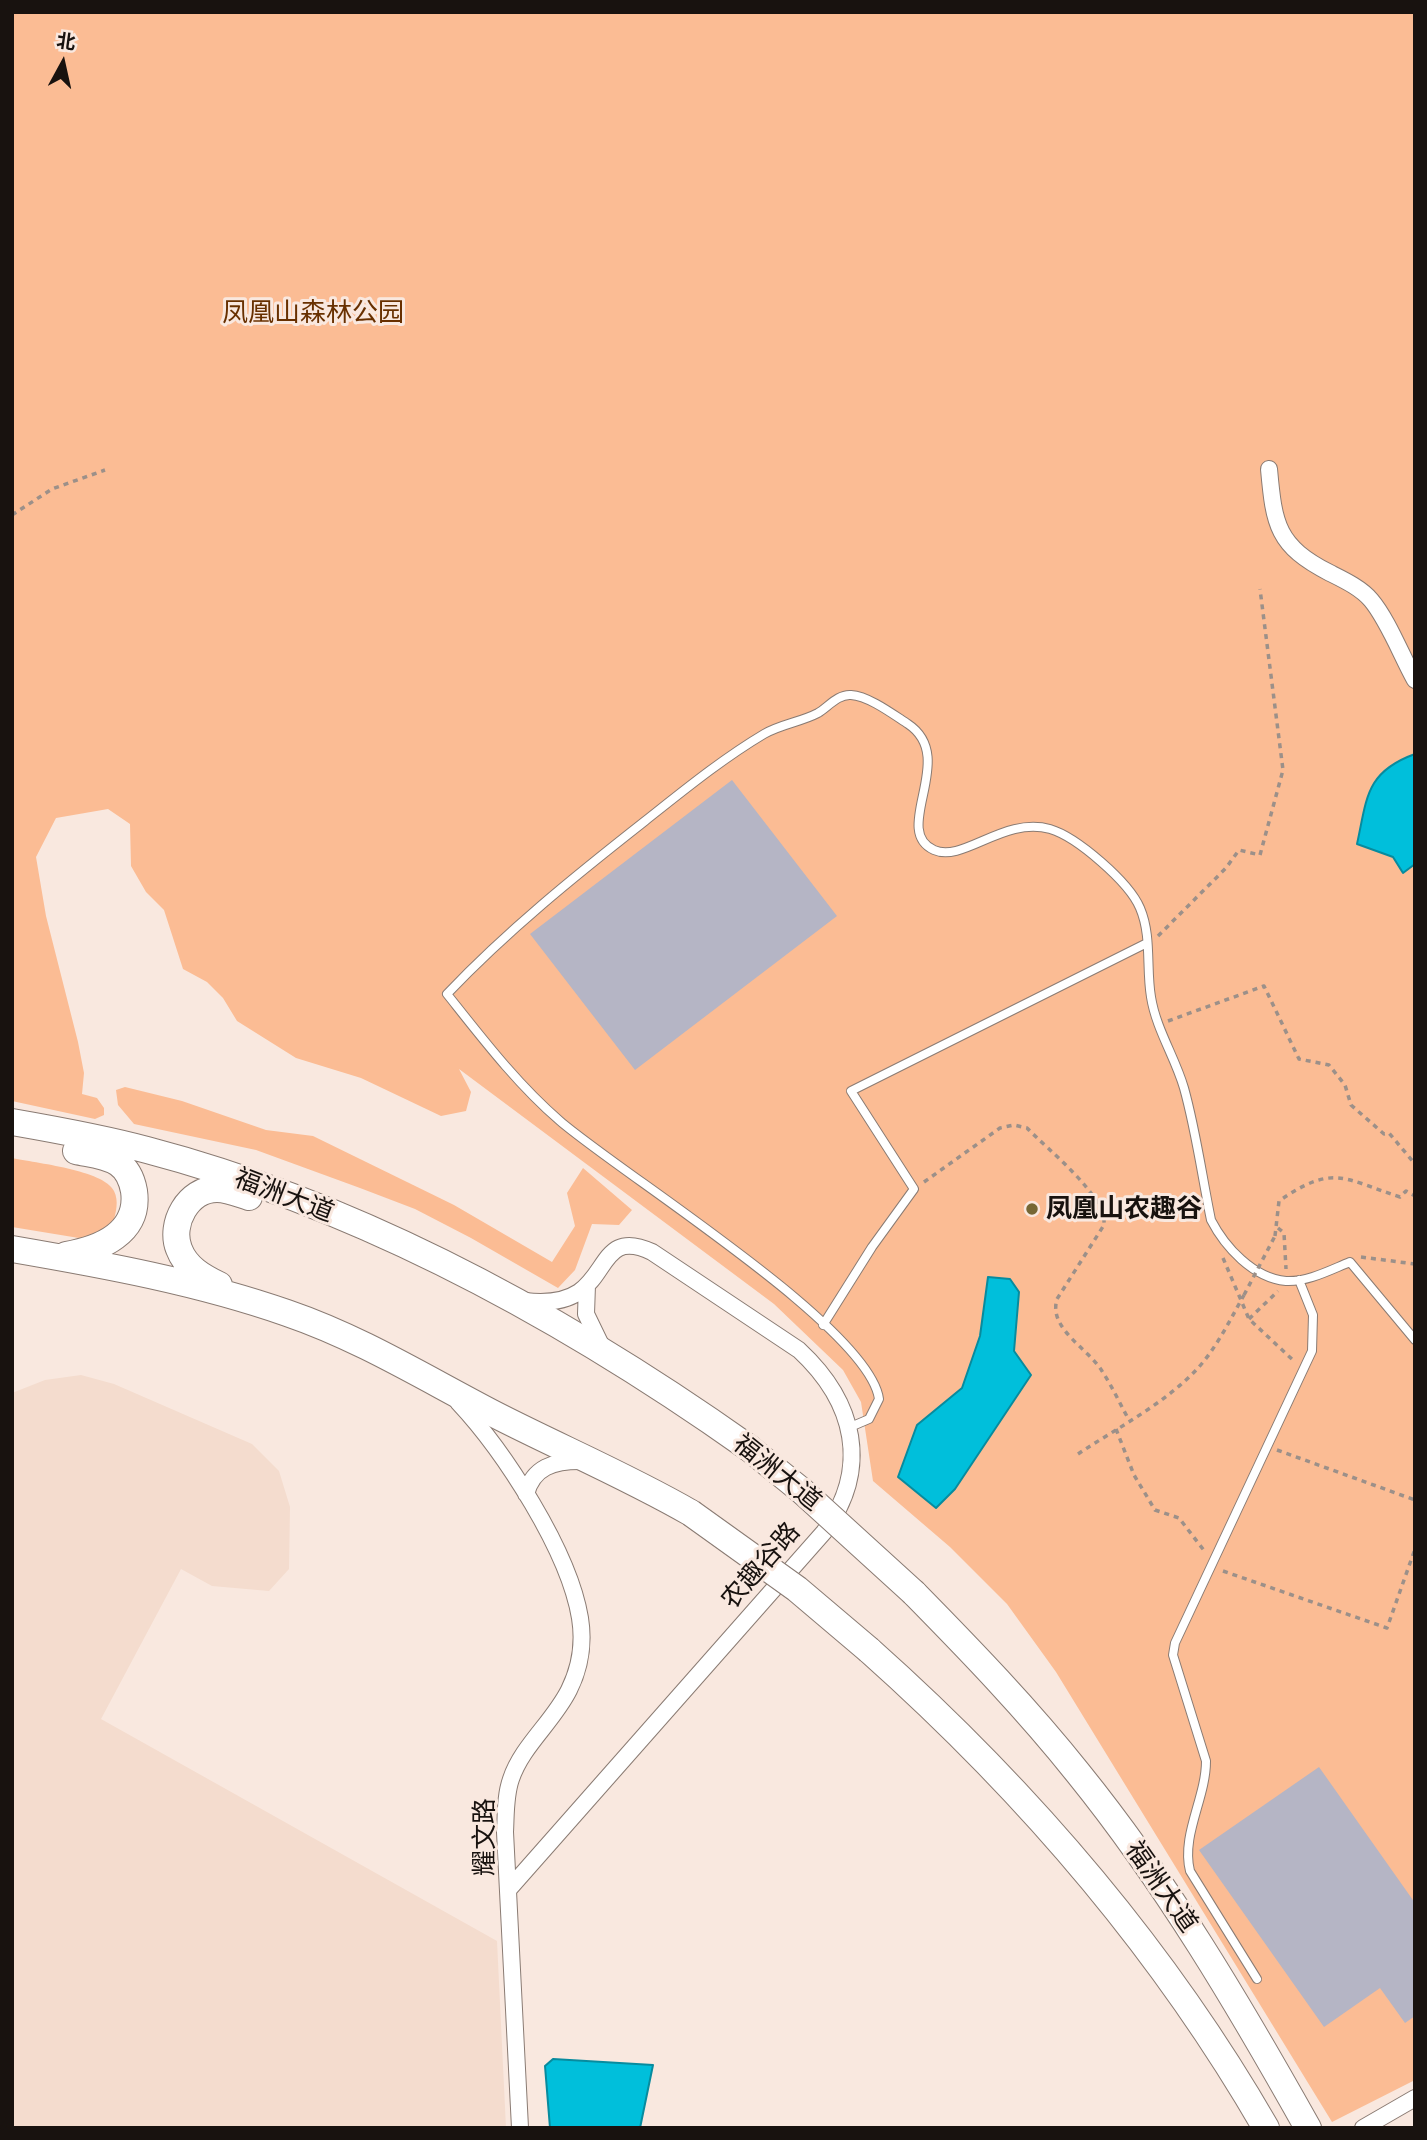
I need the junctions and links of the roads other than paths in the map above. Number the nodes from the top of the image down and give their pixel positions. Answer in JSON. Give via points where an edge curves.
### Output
{"nodes":[{"id":1,"x":1269,"y":469,"type":"dead end"},
{"id":2,"x":1415,"y":680,"type":"edge"},
{"id":3,"x":1147,"y":943,"type":"junction"},
{"id":4,"x":12,"y":1122,"type":"edge"},
{"id":5,"x":12,"y":1140,"type":"edge"},
{"id":6,"x":382,"y":1236,"type":"junction"},
{"id":7,"x":12,"y":1249,"type":"edge"},
{"id":8,"x":54,"y":1256,"type":"junction"},
{"id":9,"x":1298,"y":1280,"type":"junction"},
{"id":10,"x":587,"y":1285,"type":"junction"},
{"id":11,"x":513,"y":1300,"type":"junction"},
{"id":12,"x":251,"y":1301,"type":"junction"},
{"id":13,"x":823,"y":1325,"type":"junction"},
{"id":14,"x":1415,"y":1340,"type":"edge"},
{"id":15,"x":605,"y":1350,"type":"junction"},
{"id":16,"x":443,"y":1386,"type":"junction"},
{"id":17,"x":848,"y":1428,"type":"junction"},
{"id":18,"x":595,"y":1463,"type":"junction"},
{"id":19,"x":526,"y":1494,"type":"junction"},
{"id":20,"x":509,"y":1889,"type":"junction"},
{"id":21,"x":1257,"y":1979,"type":"dead end"},
{"id":22,"x":1415,"y":2098,"type":"edge"},
{"id":23,"x":520,"y":2128,"type":"edge"},
{"id":24,"x":1266,"y":2128,"type":"edge"},
{"id":25,"x":1308,"y":2128,"type":"edge"},
{"id":26,"x":1363,"y":2128,"type":"edge"}],
"edges":[{"from":1,"to":2,"type":"street","via":[[1279,530],[1315,565],[1349,582],[1371,600]]},
{"from":3,"to":9,"type":"lane","via":[[1150,996],[1183,1085],[1211,1220],[1234,1254],[1267,1275]]},
{"from":3,"to":13,"type":"lane","via":[[851,1091],[914,1189]]},
{"from":3,"to":13,"type":"lane","via":[[1140,907],[1124,883],[1067,836],[1048,829],[1013,828],[958,851],[930,848],[919,834],[918,824],[929,768],[925,741],[900,719],[850,695],[765,733],[675,797],[499,940],[447,994],[507,1068],[560,1121],[728,1245]]},
{"from":4,"to":6,"type":"main road","name":"福洲大道","via":[[198,1164]]},
{"from":5,"to":8,"type":"main road","via":[[101,1156],[118,1163],[131,1180],[133,1208],[121,1232],[91,1250]]},
{"from":6,"to":11,"type":"main road","name":"福洲大道"},
{"from":6,"to":12,"type":"main road","via":[[226,1190],[204,1191],[186,1204],[181,1214],[178,1249],[202,1277]]},
{"from":7,"to":8,"type":"main road","name":"福洲大道"},
{"from":8,"to":12,"type":"main road","name":"福洲大道"},
{"from":9,"to":14,"type":"lane","via":[[1350,1262]]},
{"from":9,"to":21,"type":"lane","via":[[1310,1306],[1312,1352],[1173,1655],[1206,1761],[1188,1863]]},
{"from":10,"to":11,"type":"street","via":[[558,1300]]},
{"from":10,"to":15,"type":"street","via":[[586,1314]]},
{"from":10,"to":17,"type":"street","name":"农趣谷路","via":[[613,1251],[632,1245],[652,1252],[799,1350],[832,1388]]},
{"from":11,"to":15,"type":"main road","name":"福洲大道"},
{"from":12,"to":16,"type":"main road","name":"福洲大道","via":[[357,1340]]},
{"from":13,"to":17,"type":"lane","via":[[878,1391],[874,1413]]},
{"from":15,"to":25,"type":"main road","name":"福洲大道","bridge":true,"via":[[749,1448],[831,1517],[914,1593],[1028,1714],[1125,1834],[1217,1970]]},
{"from":16,"to":18,"type":"main road","name":"福洲大道"},
{"from":16,"to":19,"type":"street","name":"耀文路","via":[[501,1452]]},
{"from":17,"to":20,"type":"street","name":"农趣谷路","via":[[853,1465],[836,1515]]},
{"from":18,"to":19,"type":"street","via":[[547,1465],[529,1482]]},
{"from":18,"to":24,"type":"main road","name":"福洲大道","bridge":true,"via":[[691,1513],[797,1589],[966,1738],[1130,1922],[1174,1982]]},
{"from":19,"to":20,"type":"street","name":"耀文路","via":[[573,1592],[582,1642],[579,1667],[569,1689],[511,1779],[505,1832]]},
{"from":20,"to":23,"type":"street","name":"耀文路"},
{"from":22,"to":26,"type":"street"}]}
